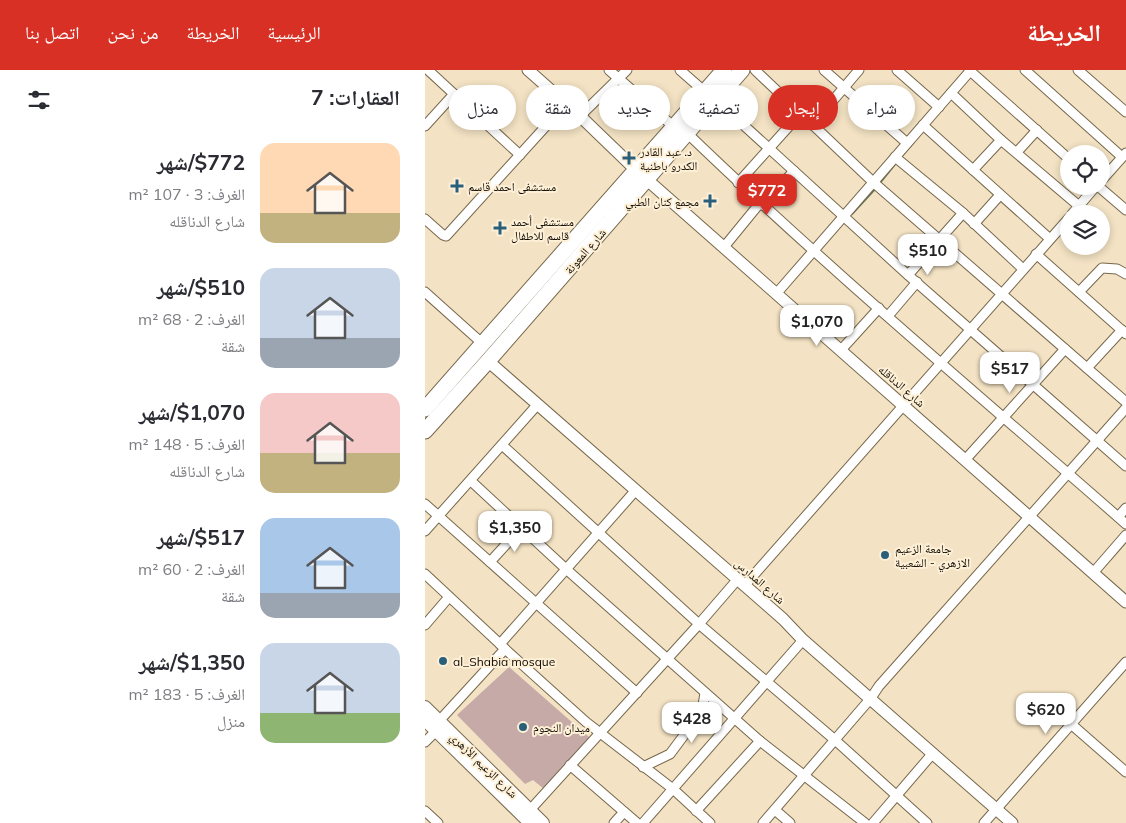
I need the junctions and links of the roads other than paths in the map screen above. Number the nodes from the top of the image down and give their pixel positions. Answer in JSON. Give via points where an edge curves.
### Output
{"nodes":[{"id":1,"x":428,"y":70,"type":"edge"},
{"id":2,"x":528,"y":70,"type":"edge"},
{"id":3,"x":609,"y":70,"type":"edge"},
{"id":4,"x":627,"y":70,"type":"edge"},
{"id":5,"x":680,"y":70,"type":"edge"},
{"id":6,"x":724,"y":70,"type":"edge"},
{"id":7,"x":742,"y":70,"type":"edge"},
{"id":8,"x":755,"y":70,"type":"edge"},
{"id":9,"x":824,"y":70,"type":"edge"},
{"id":10,"x":859,"y":70,"type":"edge"},
{"id":11,"x":897,"y":70,"type":"edge"},
{"id":12,"x":970,"y":70,"type":"edge"},
{"id":13,"x":1025,"y":70,"type":"edge"},
{"id":14,"x":1077,"y":70,"type":"edge"},
{"id":15,"x":618,"y":79,"type":"junction"},
{"id":16,"x":545,"y":85,"type":"edge"},
{"id":17,"x":697,"y":85,"type":"edge"},
{"id":18,"x":716,"y":85,"type":"edge"},
{"id":19,"x":724,"y":85,"type":"edge"},
{"id":20,"x":772,"y":85,"type":"edge"},
{"id":21,"x":449,"y":89,"type":"edge"},
{"id":22,"x":844,"y":89,"type":"junction"},
{"id":23,"x":951,"y":93,"type":"junction"},
{"id":24,"x":838,"y":96,"type":"edge"},
{"id":25,"x":449,"y":100,"type":"edge"},
{"id":26,"x":589,"y":107,"type":"edge"},
{"id":27,"x":939,"y":107,"type":"junction"},
{"id":28,"x":1126,"y":112,"type":"edge"},
{"id":29,"x":589,"y":125,"type":"edge"},
{"id":30,"x":923,"y":125,"type":"junction"},
{"id":31,"x":425,"y":126,"type":"edge"},
{"id":32,"x":680,"y":129,"type":"edge"},
{"id":33,"x":493,"y":130,"type":"edge"},
{"id":34,"x":542,"y":130,"type":"edge"},
{"id":35,"x":681,"y":130,"type":"joint"},
{"id":36,"x":748,"y":130,"type":"edge"},
{"id":37,"x":786,"y":130,"type":"edge"},
{"id":38,"x":817,"y":130,"type":"edge"},
{"id":39,"x":1037,"y":130,"type":"junction"},
{"id":40,"x":1001,"y":140,"type":"junction"},
{"id":41,"x":907,"y":144,"type":"junction"},
{"id":42,"x":770,"y":149,"type":"junction"},
{"id":43,"x":1060,"y":151,"type":"edge"},
{"id":44,"x":1017,"y":152,"type":"junction"},
{"id":45,"x":520,"y":155,"type":"junction"},
{"id":46,"x":1124,"y":155,"type":"edge"},
{"id":47,"x":895,"y":157,"type":"junction"},
{"id":48,"x":973,"y":170,"type":"junction"},
{"id":49,"x":794,"y":171,"type":"junction"},
{"id":50,"x":1110,"y":171,"type":"edge"},
{"id":51,"x":641,"y":175,"type":"junction"},
{"id":52,"x":873,"y":182,"type":"junction"},
{"id":53,"x":738,"y":183,"type":"junction"},
{"id":54,"x":1000,"y":195,"type":"junction"},
{"id":55,"x":1089,"y":195,"type":"edge"},
{"id":56,"x":1108,"y":195,"type":"edge"},
{"id":57,"x":763,"y":205,"type":"junction"},
{"id":58,"x":1078,"y":205,"type":"edge"},
{"id":59,"x":1080,"y":205,"type":"edge"},
{"id":60,"x":1126,"y":210,"type":"edge"},
{"id":61,"x":963,"y":213,"type":"junction"},
{"id":62,"x":843,"y":216,"type":"junction"},
{"id":63,"x":425,"y":219,"type":"edge"},
{"id":64,"x":974,"y":224,"type":"junction"},
{"id":65,"x":1060,"y":228,"type":"edge"},
{"id":66,"x":939,"y":239,"type":"junction"},
{"id":67,"x":1050,"y":239,"type":"junction"},
{"id":68,"x":723,"y":247,"type":"junction"},
{"id":69,"x":814,"y":251,"type":"junction"},
{"id":70,"x":1036,"y":254,"type":"junction"},
{"id":71,"x":1023,"y":269,"type":"junction"},
{"id":72,"x":1126,"y":274,"type":"edge"},
{"id":73,"x":908,"y":275,"type":"junction"},
{"id":74,"x":917,"y":282,"type":"junction"},
{"id":75,"x":1079,"y":292,"type":"junction"},
{"id":76,"x":776,"y":294,"type":"junction"},
{"id":77,"x":1001,"y":294,"type":"junction"},
{"id":78,"x":426,"y":295,"type":"edge"},
{"id":79,"x":879,"y":308,"type":"junction"},
{"id":80,"x":888,"y":316,"type":"junction"},
{"id":81,"x":970,"y":329,"type":"junction"},
{"id":82,"x":1124,"y":332,"type":"edge"},
{"id":83,"x":483,"y":344,"type":"junction"},
{"id":84,"x":1065,"y":349,"type":"junction"},
{"id":85,"x":841,"y":350,"type":"junction"},
{"id":86,"x":488,"y":361,"type":"junction"},
{"id":87,"x":941,"y":362,"type":"junction"},
{"id":88,"x":1087,"y":368,"type":"junction"},
{"id":89,"x":1033,"y":386,"type":"junction"},
{"id":90,"x":1126,"y":402,"type":"edge"},
{"id":91,"x":538,"y":404,"type":"junction"},
{"id":92,"x":903,"y":405,"type":"junction"},
{"id":93,"x":1126,"y":408,"type":"edge"},
{"id":94,"x":425,"y":409,"type":"edge"},
{"id":95,"x":1005,"y":418,"type":"junction"},
{"id":96,"x":425,"y":430,"type":"edge"},
{"id":97,"x":1097,"y":440,"type":"junction"},
{"id":98,"x":503,"y":445,"type":"junction"},
{"id":99,"x":965,"y":460,"type":"junction"},
{"id":100,"x":1126,"y":466,"type":"edge"},
{"id":101,"x":1068,"y":473,"type":"junction"},
{"id":102,"x":471,"y":481,"type":"junction"},
{"id":103,"x":636,"y":490,"type":"junction"},
{"id":104,"x":425,"y":504,"type":"edge"},
{"id":105,"x":1126,"y":508,"type":"edge"},
{"id":106,"x":438,"y":516,"type":"junction"},
{"id":107,"x":1029,"y":516,"type":"junction"},
{"id":108,"x":1118,"y":517,"type":"junction"},
{"id":109,"x":1126,"y":524,"type":"edge"},
{"id":110,"x":521,"y":528,"type":"junction"},
{"id":111,"x":425,"y":531,"type":"edge"},
{"id":112,"x":599,"y":531,"type":"junction"},
{"id":113,"x":1126,"y":536,"type":"edge"},
{"id":114,"x":490,"y":562,"type":"junction"},
{"id":115,"x":566,"y":569,"type":"junction"},
{"id":116,"x":1093,"y":572,"type":"junction"},
{"id":117,"x":425,"y":574,"type":"edge"},
{"id":118,"x":741,"y":583,"type":"junction"},
{"id":119,"x":449,"y":597,"type":"junction"},
{"id":120,"x":1126,"y":602,"type":"edge"},
{"id":121,"x":536,"y":604,"type":"junction"},
{"id":122,"x":699,"y":624,"type":"junction"},
{"id":123,"x":425,"y":625,"type":"edge"},
{"id":124,"x":803,"y":640,"type":"junction"},
{"id":125,"x":502,"y":646,"type":"junction"},
{"id":126,"x":667,"y":660,"type":"junction"},
{"id":127,"x":1126,"y":662,"type":"edge"},
{"id":128,"x":767,"y":682,"type":"junction"},
{"id":129,"x":637,"y":693,"type":"junction"},
{"id":130,"x":705,"y":693,"type":"junction"},
{"id":131,"x":871,"y":698,"type":"junction"},
{"id":132,"x":425,"y":707,"type":"edge"},
{"id":133,"x":734,"y":719,"type":"junction"},
{"id":134,"x":425,"y":720,"type":"edge"},
{"id":135,"x":1071,"y":724,"type":"junction"},
{"id":136,"x":438,"y":726,"type":"junction"},
{"id":137,"x":600,"y":732,"type":"junction"},
{"id":138,"x":835,"y":740,"type":"junction"},
{"id":139,"x":760,"y":741,"type":"junction"},
{"id":140,"x":425,"y":742,"type":"edge"},
{"id":141,"x":933,"y":753,"type":"junction"},
{"id":142,"x":570,"y":765,"type":"junction"},
{"id":143,"x":643,"y":767,"type":"junction"},
{"id":144,"x":1126,"y":772,"type":"edge"},
{"id":145,"x":805,"y":776,"type":"junction"},
{"id":146,"x":673,"y":789,"type":"junction"},
{"id":147,"x":896,"y":796,"type":"junction"},
{"id":148,"x":530,"y":810,"type":"junction"},
{"id":149,"x":775,"y":810,"type":"junction"},
{"id":150,"x":997,"y":810,"type":"junction"},
{"id":151,"x":425,"y":811,"type":"edge"},
{"id":152,"x":697,"y":811,"type":"junction"},
{"id":153,"x":624,"y":812,"type":"junction"},
{"id":154,"x":438,"y":823,"type":"edge"},
{"id":155,"x":530,"y":823,"type":"edge"},
{"id":156,"x":543,"y":823,"type":"edge"},
{"id":157,"x":614,"y":823,"type":"edge"},
{"id":158,"x":637,"y":823,"type":"edge"},
{"id":159,"x":643,"y":823,"type":"edge"},
{"id":160,"x":710,"y":823,"type":"edge"},
{"id":161,"x":763,"y":823,"type":"edge"},
{"id":162,"x":790,"y":823,"type":"edge"},
{"id":163,"x":865,"y":823,"type":"edge"},
{"id":164,"x":873,"y":823,"type":"edge"},
{"id":165,"x":927,"y":823,"type":"edge"},
{"id":166,"x":984,"y":823,"type":"edge"},
{"id":167,"x":1012,"y":823,"type":"edge"}],
"edges":[{"from":1,"to":21,"type":"street"},
{"from":2,"to":16,"type":"street","name":"شارع الدناقله"},
{"from":3,"to":15,"type":"street"},
{"from":4,"to":15,"type":"street"},
{"from":5,"to":17,"type":"street"},
{"from":6,"to":18,"type":"highway","name":"شارع المعونة"},
{"from":7,"to":19,"type":"highway","name":"شارع المعونة"},
{"from":8,"to":20,"type":"street"},
{"from":9,"to":22,"type":"street"},
{"from":10,"to":22,"type":"street"},
{"from":11,"to":27,"type":"street"},
{"from":12,"to":23,"type":"street"},
{"from":12,"to":39,"type":"street"},
{"from":13,"to":46,"type":"street"},
{"from":14,"to":28,"type":"street"},
{"from":15,"to":26,"type":"street"},
{"from":15,"to":32,"type":"street"},
{"from":22,"to":24,"type":"street"},
{"from":22,"to":41,"type":"street"},
{"from":23,"to":27,"type":"street"},
{"from":23,"to":40,"type":"street"},
{"from":25,"to":31,"type":"street"},
{"from":27,"to":30,"type":"street"},
{"from":29,"to":51,"type":"street","name":"شارع الدناقله"},
{"from":30,"to":41,"type":"street"},
{"from":30,"to":48,"type":"street"},
{"from":33,"to":45,"type":"street"},
{"from":34,"to":45,"type":"street"},
{"from":35,"to":51,"type":"highway","name":"شارع المعونة"},
{"from":35,"to":53,"type":"street"},
{"from":36,"to":42,"type":"street"},
{"from":37,"to":42,"type":"street"},
{"from":38,"to":52,"type":"street"},
{"from":39,"to":43,"type":"street"},
{"from":39,"to":44,"type":"street"},
{"from":40,"to":44,"type":"street"},
{"from":40,"to":48,"type":"street"},
{"from":41,"to":47,"type":"street"},
{"from":42,"to":49,"type":"street"},
{"from":42,"to":53,"type":"street"},
{"from":44,"to":58,"type":"street"},
{"from":45,"to":63,"type":"street","via":[[446,236]]},
{"from":46,"to":50,"type":"street"},
{"from":47,"to":52,"type":"street"},
{"from":47,"to":61,"type":"street"},
{"from":48,"to":54,"type":"street"},
{"from":49,"to":57,"type":"street"},
{"from":49,"to":62,"type":"street"},
{"from":51,"to":68,"type":"street","name":"شارع الدناقله"},
{"from":51,"to":83,"type":"highway","name":"شارع المعونة"},
{"from":51,"to":86,"type":"highway","name":"شارع المعونة"},
{"from":52,"to":62,"type":"street"},
{"from":52,"to":66,"type":"street"},
{"from":53,"to":57,"type":"street"},
{"from":54,"to":64,"type":"street"},
{"from":54,"to":67,"type":"street"},
{"from":55,"to":59,"type":"street"},
{"from":56,"to":60,"type":"street"},
{"from":57,"to":68,"type":"street","via":[[760,203]]},
{"from":57,"to":69,"type":"street"},
{"from":61,"to":64,"type":"street"},
{"from":61,"to":66,"type":"street"},
{"from":62,"to":69,"type":"street"},
{"from":62,"to":73,"type":"street"},
{"from":64,"to":71,"type":"street"},
{"from":65,"to":67,"type":"street"},
{"from":66,"to":73,"type":"street"},
{"from":66,"to":77,"type":"street"},
{"from":67,"to":70,"type":"street"},
{"from":68,"to":76,"type":"street","name":"شارع الدناقله"},
{"from":69,"to":76,"type":"street"},
{"from":69,"to":79,"type":"street"},
{"from":70,"to":71,"type":"street"},
{"from":70,"to":75,"type":"street"},
{"from":71,"to":77,"type":"street"},
{"from":72,"to":75,"type":"street","via":[[1117,269],[1102,268]]},
{"from":73,"to":74,"type":"street"},
{"from":74,"to":80,"type":"street"},
{"from":74,"to":81,"type":"street"},
{"from":75,"to":82,"type":"street"},
{"from":76,"to":85,"type":"street","name":"شارع الدناقله"},
{"from":77,"to":81,"type":"street"},
{"from":77,"to":84,"type":"street"},
{"from":78,"to":83,"type":"street"},
{"from":79,"to":80,"type":"street"},
{"from":79,"to":85,"type":"street"},
{"from":80,"to":87,"type":"street"},
{"from":81,"to":87,"type":"street"},
{"from":81,"to":89,"type":"street"},
{"from":82,"to":88,"type":"street"},
{"from":83,"to":94,"type":"highway","name":"شارع المعونة"},
{"from":84,"to":88,"type":"street"},
{"from":84,"to":89,"type":"street"},
{"from":85,"to":92,"type":"street","name":"شارع الدناقله"},
{"from":86,"to":91,"type":"street","name":"شارع المدارس"},
{"from":86,"to":96,"type":"highway","name":"شارع المعونة"},
{"from":87,"to":92,"type":"street"},
{"from":87,"to":95,"type":"street"},
{"from":88,"to":90,"type":"street"},
{"from":89,"to":95,"type":"street"},
{"from":89,"to":97,"type":"street"},
{"from":91,"to":98,"type":"street"},
{"from":91,"to":103,"type":"street","name":"شارع المدارس"},
{"from":92,"to":99,"type":"street","name":"شارع الدناقله"},
{"from":92,"to":118,"type":"street"},
{"from":93,"to":97,"type":"street"},
{"from":95,"to":99,"type":"street"},
{"from":95,"to":101,"type":"street"},
{"from":97,"to":100,"type":"street"},
{"from":97,"to":101,"type":"street"},
{"from":98,"to":102,"type":"street"},
{"from":98,"to":112,"type":"street"},
{"from":99,"to":107,"type":"street","name":"شارع الدناقله"},
{"from":101,"to":107,"type":"street"},
{"from":101,"to":108,"type":"street"},
{"from":102,"to":106,"type":"street"},
{"from":102,"to":110,"type":"street"},
{"from":103,"to":112,"type":"street"},
{"from":103,"to":118,"type":"street","name":"شارع المدارس"},
{"from":104,"to":106,"type":"street"},
{"from":105,"to":108,"type":"street"},
{"from":106,"to":111,"type":"street"},
{"from":106,"to":114,"type":"street"},
{"from":107,"to":116,"type":"street","name":"شارع الدناقله"},
{"from":107,"to":131,"type":"street"},
{"from":108,"to":109,"type":"street"},
{"from":110,"to":114,"type":"street"},
{"from":110,"to":115,"type":"street"},
{"from":112,"to":115,"type":"street"},
{"from":112,"to":122,"type":"street"},
{"from":113,"to":116,"type":"street"},
{"from":114,"to":121,"type":"street"},
{"from":115,"to":121,"type":"street"},
{"from":115,"to":126,"type":"street"},
{"from":116,"to":120,"type":"street","name":"شارع الدناقله"},
{"from":117,"to":119,"type":"street"},
{"from":118,"to":122,"type":"street"},
{"from":118,"to":124,"type":"street","name":"شارع المدارس"},
{"from":119,"to":123,"type":"street"},
{"from":119,"to":125,"type":"street"},
{"from":121,"to":125,"type":"street"},
{"from":121,"to":129,"type":"street"},
{"from":122,"to":126,"type":"street"},
{"from":122,"to":128,"type":"street"},
{"from":124,"to":128,"type":"street"},
{"from":124,"to":131,"type":"street","name":"شارع المدارس"},
{"from":125,"to":136,"type":"street"},
{"from":125,"to":137,"type":"street"},
{"from":126,"to":129,"type":"street"},
{"from":126,"to":130,"type":"street"},
{"from":127,"to":135,"type":"street"},
{"from":128,"to":133,"type":"street"},
{"from":128,"to":138,"type":"street"},
{"from":129,"to":137,"type":"street"},
{"from":130,"to":133,"type":"street"},
{"from":130,"to":143,"type":"street","via":[[702,711],[670,754]]},
{"from":131,"to":138,"type":"street"},
{"from":131,"to":141,"type":"street","name":"شارع المدارس"},
{"from":132,"to":136,"type":"main road","name":"شارع الزعيم الأزهري"},
{"from":133,"to":139,"type":"street"},
{"from":133,"to":146,"type":"street"},
{"from":134,"to":136,"type":"main road","name":"شارع الزعيم الأزهري"},
{"from":135,"to":144,"type":"street"},
{"from":135,"to":150,"type":"street"},
{"from":136,"to":140,"type":"street"},
{"from":136,"to":148,"type":"main road","name":"شارع الزعيم الأزهري"},
{"from":136,"to":155,"type":"main road","name":"شارع الزعيم الأزهري"},
{"from":137,"to":142,"type":"street"},
{"from":137,"to":143,"type":"street"},
{"from":138,"to":145,"type":"street"},
{"from":138,"to":147,"type":"street"},
{"from":139,"to":145,"type":"street"},
{"from":139,"to":152,"type":"street"},
{"from":141,"to":147,"type":"street"},
{"from":141,"to":150,"type":"street","name":"شارع المدارس"},
{"from":142,"to":148,"type":"street"},
{"from":142,"to":153,"type":"street"},
{"from":143,"to":146,"type":"street"},
{"from":145,"to":149,"type":"street"},
{"from":145,"to":163,"type":"street"},
{"from":146,"to":152,"type":"street"},
{"from":146,"to":159,"type":"street"},
{"from":147,"to":164,"type":"street"},
{"from":147,"to":165,"type":"street"},
{"from":148,"to":156,"type":"main road","name":"شارع الزعيم الأزهري"},
{"from":149,"to":161,"type":"street"},
{"from":149,"to":162,"type":"street"},
{"from":150,"to":166,"type":"street"},
{"from":150,"to":167,"type":"street","name":"شارع المدارس"},
{"from":151,"to":154,"type":"street"},
{"from":152,"to":160,"type":"street"},
{"from":153,"to":157,"type":"street"},
{"from":153,"to":158,"type":"street"}]}
